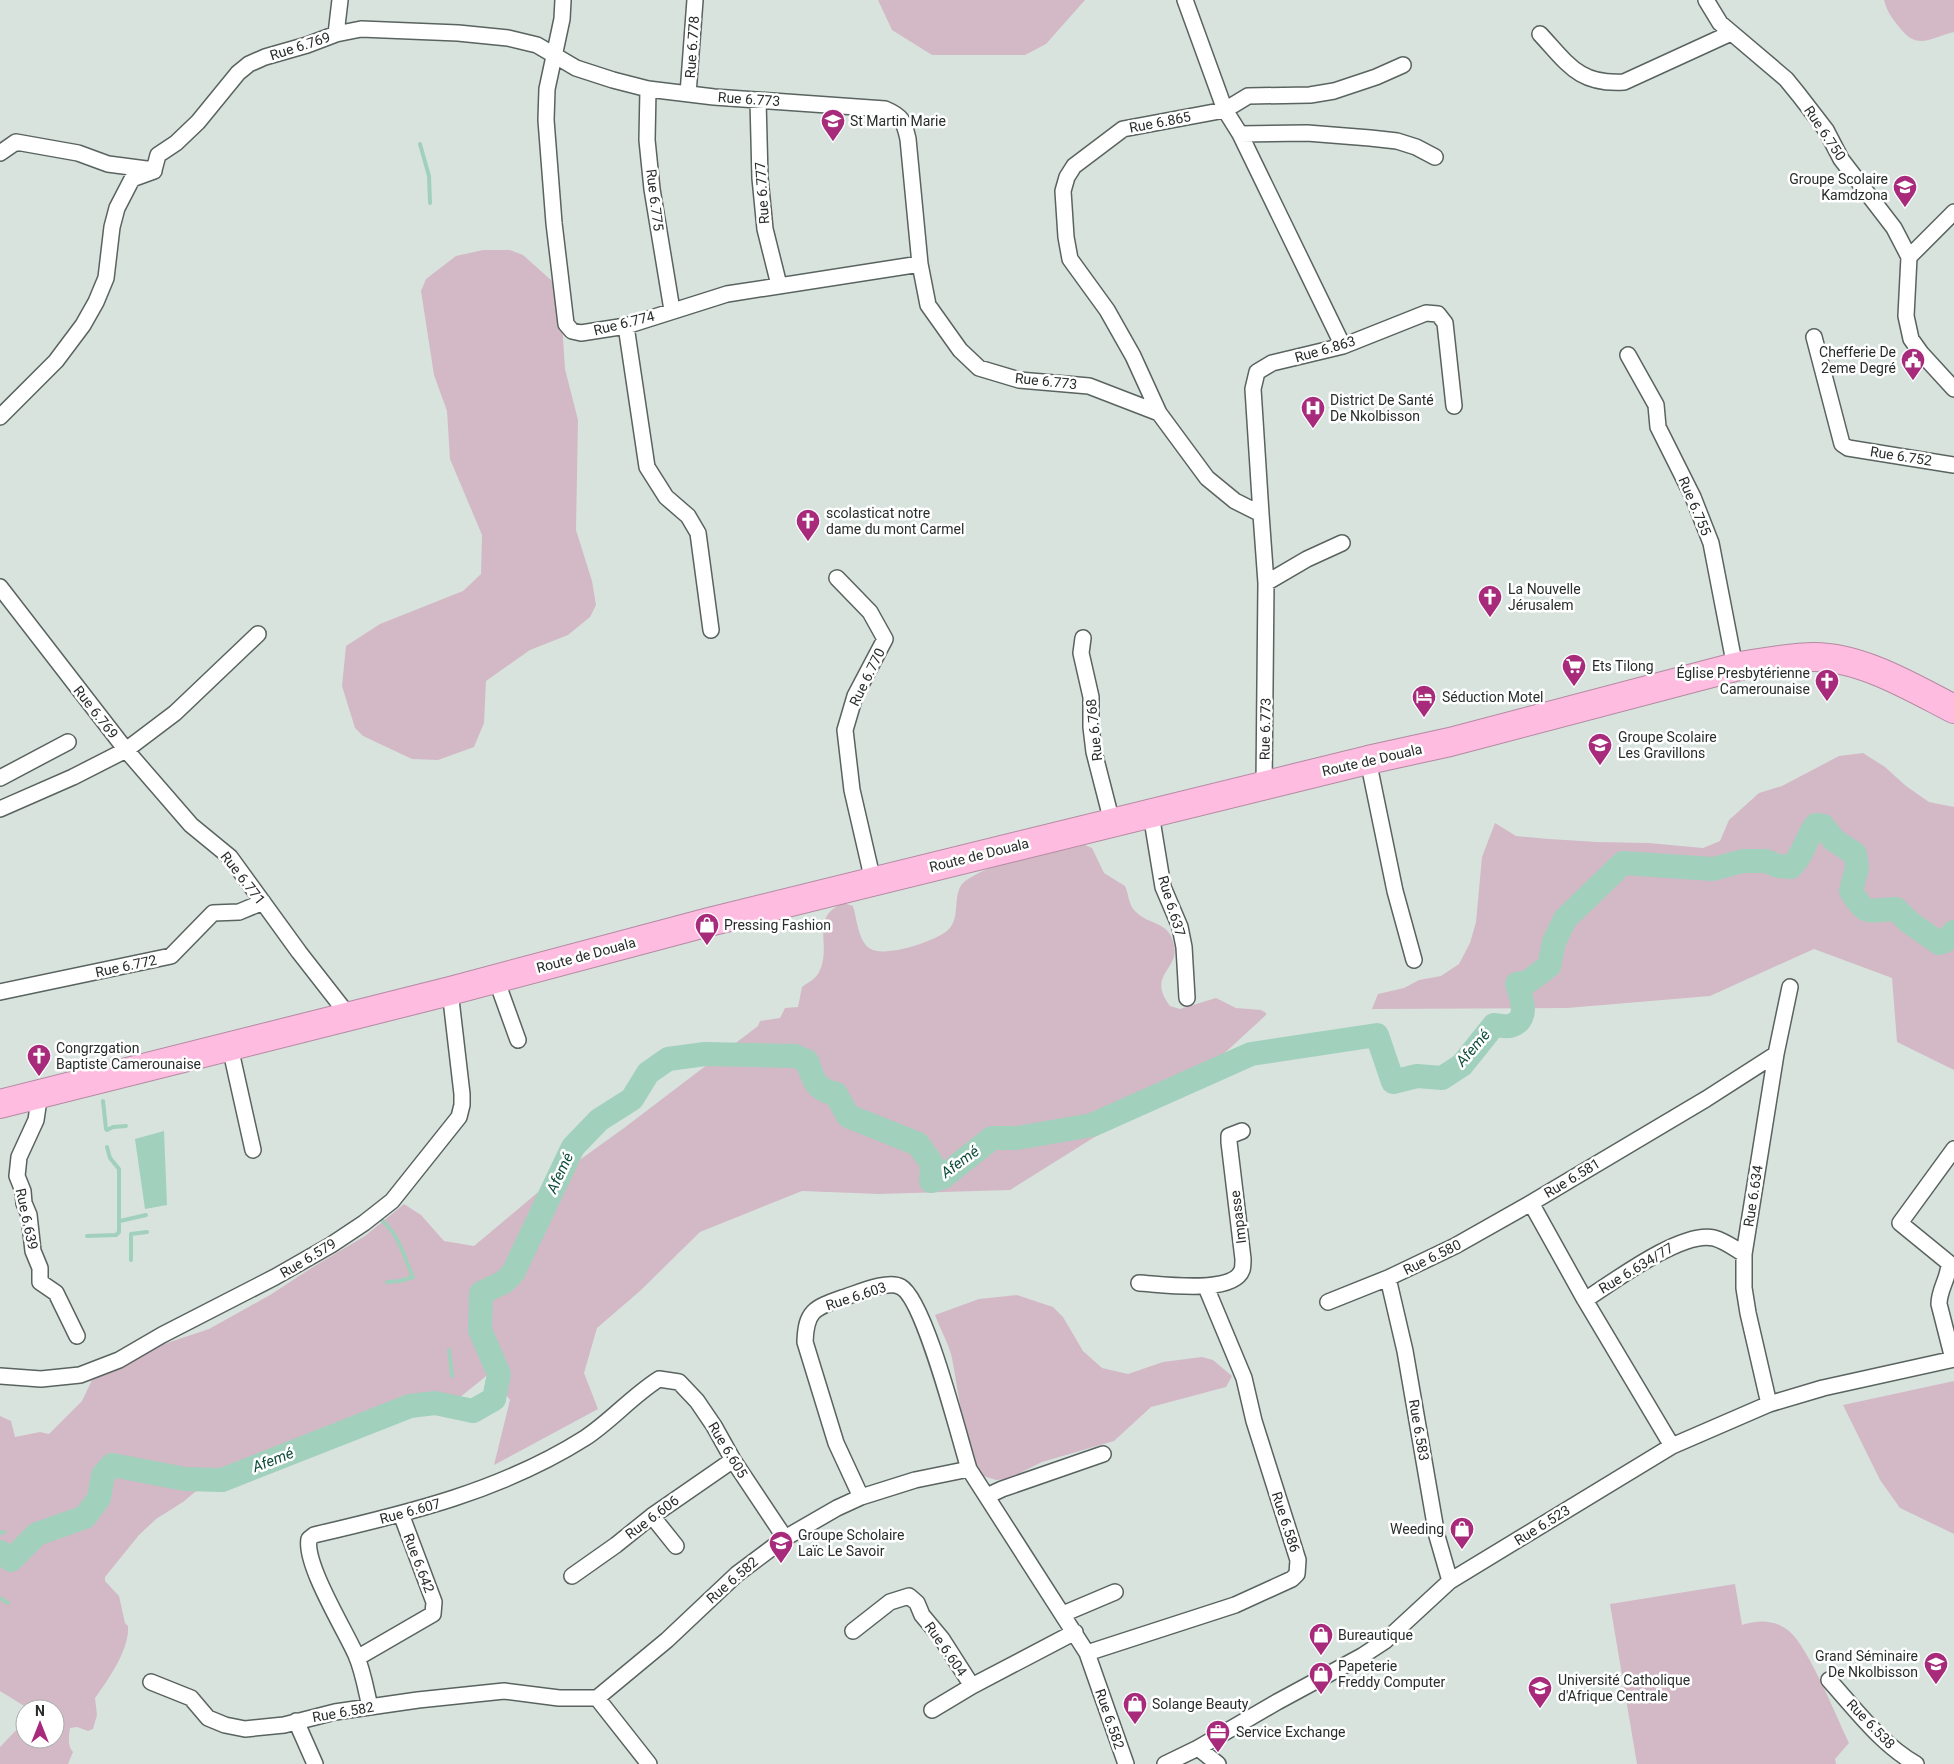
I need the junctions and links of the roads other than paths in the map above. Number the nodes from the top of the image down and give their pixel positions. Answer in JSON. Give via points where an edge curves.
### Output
{"nodes":[{"id":1,"x":340,"y":0,"type":"edge"},
{"id":2,"x":563,"y":0,"type":"edge"},
{"id":3,"x":695,"y":0,"type":"edge"},
{"id":4,"x":1185,"y":0,"type":"edge"},
{"id":5,"x":1706,"y":0,"type":"edge"},
{"id":6,"x":1731,"y":33,"type":"junction"},
{"id":7,"x":336,"y":34,"type":"junction"},
{"id":8,"x":1540,"y":34,"type":"dead end"},
{"id":9,"x":554,"y":55,"type":"junction"},
{"id":10,"x":1403,"y":65,"type":"dead end"},
{"id":11,"x":648,"y":89,"type":"junction"},
{"id":12,"x":688,"y":94,"type":"junction"},
{"id":13,"x":758,"y":100,"type":"junction"},
{"id":14,"x":1225,"y":110,"type":"junction"},
{"id":15,"x":1240,"y":134,"type":"junction"},
{"id":16,"x":0,"y":152,"type":"edge"},
{"id":17,"x":1435,"y":157,"type":"dead end"},
{"id":18,"x":154,"y":170,"type":"junction"},
{"id":19,"x":1954,"y":212,"type":"edge"},
{"id":20,"x":1909,"y":257,"type":"junction"},
{"id":21,"x":920,"y":264,"type":"junction"},
{"id":22,"x":779,"y":285,"type":"junction"},
{"id":23,"x":672,"y":310,"type":"junction"},
{"id":24,"x":626,"y":326,"type":"junction"},
{"id":25,"x":1814,"y":337,"type":"dead end"},
{"id":26,"x":1343,"y":346,"type":"junction"},
{"id":27,"x":1628,"y":355,"type":"dead end"},
{"id":28,"x":1954,"y":389,"type":"edge"},
{"id":29,"x":1454,"y":406,"type":"dead end"},
{"id":30,"x":1159,"y":413,"type":"junction"},
{"id":31,"x":0,"y":417,"type":"edge"},
{"id":32,"x":1954,"y":465,"type":"edge"},
{"id":33,"x":1261,"y":514,"type":"junction"},
{"id":34,"x":1342,"y":543,"type":"dead end"},
{"id":35,"x":836,"y":578,"type":"dead end"},
{"id":36,"x":1266,"y":583,"type":"junction"},
{"id":37,"x":0,"y":587,"type":"edge"},
{"id":38,"x":711,"y":630,"type":"dead end"},
{"id":39,"x":258,"y":634,"type":"dead end"},
{"id":40,"x":1083,"y":638,"type":"dead end"},
{"id":41,"x":1734,"y":667,"type":"junction"},
{"id":42,"x":1954,"y":709,"type":"edge"},
{"id":43,"x":68,"y":742,"type":"dead end"},
{"id":44,"x":126,"y":750,"type":"junction"},
{"id":45,"x":1368,"y":760,"type":"junction"},
{"id":46,"x":0,"y":778,"type":"edge"},
{"id":47,"x":1264,"y":786,"type":"junction"},
{"id":48,"x":0,"y":809,"type":"edge"},
{"id":49,"x":1151,"y":814,"type":"junction"},
{"id":50,"x":1112,"y":822,"type":"junction"},
{"id":51,"x":873,"y":882,"type":"junction"},
{"id":52,"x":263,"y":902,"type":"junction"},
{"id":53,"x":1414,"y":960,"type":"dead end"},
{"id":54,"x":496,"y":979,"type":"junction"},
{"id":55,"x":1790,"y":987,"type":"dead end"},
{"id":56,"x":450,"y":991,"type":"junction"},
{"id":57,"x":0,"y":992,"type":"edge"},
{"id":58,"x":1187,"y":998,"type":"dead end"},
{"id":59,"x":349,"y":1016,"type":"junction"},
{"id":60,"x":518,"y":1040,"type":"dead end"},
{"id":61,"x":230,"y":1047,"type":"junction"},
{"id":62,"x":1776,"y":1054,"type":"junction"},
{"id":63,"x":40,"y":1093,"type":"junction"},
{"id":64,"x":0,"y":1104,"type":"edge"},
{"id":65,"x":1242,"y":1131,"type":"dead end"},
{"id":66,"x":1954,"y":1149,"type":"edge"},
{"id":67,"x":253,"y":1150,"type":"dead end"},
{"id":68,"x":1531,"y":1203,"type":"junction"},
{"id":69,"x":1744,"y":1254,"type":"junction"},
{"id":70,"x":1388,"y":1278,"type":"junction"},
{"id":71,"x":1139,"y":1282,"type":"dead end"},
{"id":72,"x":1206,"y":1287,"type":"junction"},
{"id":73,"x":1585,"y":1300,"type":"junction"},
{"id":74,"x":1328,"y":1302,"type":"dead end"},
{"id":75,"x":77,"y":1336,"type":"dead end"},
{"id":76,"x":1954,"y":1359,"type":"edge"},
{"id":77,"x":0,"y":1376,"type":"edge"},
{"id":78,"x":659,"y":1379,"type":"joint"},
{"id":79,"x":1769,"y":1404,"type":"junction"},
{"id":80,"x":1672,"y":1446,"type":"junction"},
{"id":81,"x":1103,"y":1454,"type":"dead end"},
{"id":82,"x":732,"y":1460,"type":"junction"},
{"id":83,"x":969,"y":1469,"type":"junction"},
{"id":84,"x":987,"y":1496,"type":"junction"},
{"id":85,"x":861,"y":1497,"type":"junction"},
{"id":86,"x":400,"y":1514,"type":"junction"},
{"id":87,"x":652,"y":1516,"type":"junction"},
{"id":88,"x":785,"y":1538,"type":"junction"},
{"id":89,"x":676,"y":1546,"type":"dead end"},
{"id":90,"x":572,"y":1576,"type":"dead end"},
{"id":91,"x":1450,"y":1581,"type":"junction"},
{"id":92,"x":1115,"y":1592,"type":"dead end"},
{"id":93,"x":1063,"y":1614,"type":"junction"},
{"id":94,"x":853,"y":1631,"type":"dead end"},
{"id":95,"x":1075,"y":1632,"type":"junction"},
{"id":96,"x":1087,"y":1653,"type":"junction"},
{"id":97,"x":357,"y":1658,"type":"junction"},
{"id":98,"x":1829,"y":1680,"type":"dead end"},
{"id":99,"x":151,"y":1682,"type":"dead end"},
{"id":100,"x":972,"y":1686,"type":"junction"},
{"id":101,"x":597,"y":1698,"type":"junction"},
{"id":102,"x":370,"y":1707,"type":"junction"},
{"id":103,"x":932,"y":1710,"type":"dead end"},
{"id":104,"x":296,"y":1721,"type":"junction"},
{"id":105,"x":1198,"y":1748,"type":"junction"},
{"id":106,"x":315,"y":1764,"type":"edge"},
{"id":107,"x":648,"y":1764,"type":"edge"},
{"id":108,"x":1126,"y":1764,"type":"edge"},
{"id":109,"x":1165,"y":1764,"type":"edge"},
{"id":110,"x":1218,"y":1764,"type":"edge"},
{"id":111,"x":1916,"y":1764,"type":"edge"}],
"edges":[{"from":1,"to":7,"type":"street"},
{"from":2,"to":9,"type":"street"},
{"from":3,"to":12,"type":"street","name":"Rue 6.778"},
{"from":4,"to":14,"type":"street"},
{"from":5,"to":6,"type":"street","name":"Rue 6.750","via":[[1720,23]]},
{"from":6,"to":8,"type":"street","via":[[1624,82],[1607,83],[1590,80],[1570,66]]},
{"from":6,"to":20,"type":"street","name":"Rue 6.750","via":[[1761,56],[1799,95],[1826,130],[1841,159],[1894,228]]},
{"from":7,"to":9,"type":"street","name":"Rue 6.769","via":[[361,28],[458,33],[508,38],[537,45]]},
{"from":7,"to":18,"type":"street","name":"Rue 6.769","via":[[249,64],[198,122],[158,155]]},
{"from":9,"to":11,"type":"street","name":"Rue 6.769","via":[[576,68]]},
{"from":9,"to":24,"type":"street","name":"Rue 6.774","via":[[547,89],[546,120],[566,324],[572,331],[582,333]]},
{"from":10,"to":14,"type":"street","name":"Rue 6.865","via":[[1334,91],[1310,95],[1248,96]]},
{"from":11,"to":12,"type":"street","name":"Rue 6.773"},
{"from":11,"to":23,"type":"street","name":"Rue 6.775","via":[[647,140],[652,189]]},
{"from":12,"to":13,"type":"street","name":"Rue 6.773"},
{"from":13,"to":21,"type":"street","name":"Rue 6.773","via":[[885,109],[898,114],[908,139]]},
{"from":13,"to":22,"type":"street","name":"Rue 6.777","via":[[765,229]]},
{"from":14,"to":15,"type":"street"},
{"from":14,"to":30,"type":"street","name":"Rue 6.865","via":[[1123,129],[1074,166],[1063,190],[1070,259],[1107,310]]},
{"from":15,"to":17,"type":"street","via":[[1307,132],[1397,141],[1416,146]]},
{"from":15,"to":26,"type":"street"},
{"from":16,"to":18,"type":"street","via":[[16,142],[78,153],[108,164]]},
{"from":18,"to":31,"type":"street","via":[[132,179],[117,208],[106,278],[83,325],[56,361]]},
{"from":19,"to":20,"type":"street"},
{"from":20,"to":28,"type":"street","via":[[1906,316],[1911,339]]},
{"from":21,"to":22,"type":"street","name":"Rue 6.774"},
{"from":21,"to":30,"type":"street","name":"Rue 6.773","via":[[928,306],[960,350],[979,368],[1019,380],[1089,386]]},
{"from":22,"to":23,"type":"street","name":"Rue 6.774","via":[[727,294]]},
{"from":23,"to":24,"type":"street","name":"Rue 6.774"},
{"from":24,"to":38,"type":"street","via":[[646,467],[666,498],[688,516],[698,533]]},
{"from":25,"to":32,"type":"street","name":"Rue 6.752","via":[[1842,444],[1848,448]]},
{"from":26,"to":29,"type":"street","name":"Rue 6.863","via":[[1426,313],[1438,314],[1445,322]]},
{"from":26,"to":33,"type":"street","name":"Rue 6.863","via":[[1272,363],[1257,372],[1253,389]]},
{"from":27,"to":41,"type":"street","name":"Rue 6.755","via":[[1656,405],[1658,427],[1693,497],[1711,543]]},
{"from":30,"to":33,"type":"street","via":[[1208,478],[1235,501]]},
{"from":33,"to":36,"type":"street","name":"Rue 6.773"},
{"from":34,"to":36,"type":"street","via":[[1307,558]]},
{"from":35,"to":51,"type":"street","name":"Rue 6.770","via":[[870,612],[885,639],[855,696],[845,730],[852,790]]},
{"from":36,"to":47,"type":"street","name":"Rue 6.773"},
{"from":37,"to":44,"type":"street","name":"Rue 6.769"},
{"from":39,"to":44,"type":"street","via":[[175,713]]},
{"from":40,"to":50,"type":"street","name":"Rue 6.768","via":[[1081,653],[1091,697],[1094,752]]},
{"from":41,"to":42,"type":"highway","name":"Route de Douala","via":[[1816,657],[1841,661],[1886,674]]},
{"from":41,"to":45,"type":"highway","name":"Route de Douala","via":[[1450,742]]},
{"from":43,"to":46,"type":"street"},
{"from":44,"to":48,"type":"street","name":"Rue 6.769"},
{"from":44,"to":52,"type":"street","name":"Rue 6.771","via":[[190,825],[230,857]]},
{"from":45,"to":47,"type":"highway","name":"Route de Douala"},
{"from":45,"to":53,"type":"street"},
{"from":47,"to":49,"type":"highway","name":"Route de Douala"},
{"from":49,"to":50,"type":"highway","name":"Route de Douala"},
{"from":49,"to":58,"type":"street","name":"Rue 6.637","via":[[1163,887],[1180,927],[1184,947]]},
{"from":50,"to":51,"type":"highway","name":"Route de Douala"},
{"from":51,"to":54,"type":"highway","name":"Route de Douala"},
{"from":52,"to":57,"type":"street","name":"Rue 6.772","via":[[239,912],[213,912],[171,956]]},
{"from":52,"to":59,"type":"street","name":"Rue 6.771"},
{"from":54,"to":56,"type":"highway","name":"Route de Douala"},
{"from":54,"to":60,"type":"street"},
{"from":55,"to":62,"type":"street","name":"Rue 6.634"},
{"from":56,"to":59,"type":"highway","name":"Route de Douala"},
{"from":56,"to":77,"type":"street","name":"Rue 6.579","via":[[462,1094],[459,1118],[392,1201],[337,1240],[275,1277],[120,1360],[80,1375],[41,1379]]},
{"from":59,"to":61,"type":"highway","name":"Route de Douala"},
{"from":61,"to":63,"type":"highway","name":"Route de Douala"},
{"from":61,"to":67,"type":"street"},
{"from":62,"to":68,"type":"street","name":"Rue 6.581"},
{"from":62,"to":69,"type":"street","name":"Rue 6.634"},
{"from":63,"to":64,"type":"highway","name":"Route de Douala"},
{"from":63,"to":75,"type":"street","name":"Rue 6.639","via":[[36,1120],[19,1157],[17,1176],[29,1215],[40,1282],[56,1293]]},
{"from":65,"to":72,"type":"street","name":"Impasse","via":[[1230,1136],[1229,1142],[1242,1271],[1228,1281]]},
{"from":66,"to":76,"type":"street","via":[[1900,1223],[1949,1263],[1939,1304]]},
{"from":68,"to":70,"type":"street","name":"Rue 6.580","via":[[1455,1246]]},
{"from":68,"to":73,"type":"street","name":"Rue 6.581"},
{"from":69,"to":73,"type":"street","name":"Rue 6.634/77","via":[[1712,1237],[1684,1240]]},
{"from":69,"to":79,"type":"street","name":"Rue 6.634","via":[[1748,1313]]},
{"from":70,"to":74,"type":"street","name":"Rue 6.580"},
{"from":70,"to":91,"type":"street","name":"Rue 6.583","via":[[1405,1351],[1437,1536]]},
{"from":71,"to":72,"type":"street"},
{"from":72,"to":96,"type":"street","name":"Rue 6.586","via":[[1244,1378],[1254,1421],[1298,1560],[1297,1574],[1235,1605]]},
{"from":73,"to":80,"type":"street","name":"Rue 6.581"},
{"from":76,"to":79,"type":"street","name":"Rue 6.523","via":[[1823,1388]]},
{"from":78,"to":82,"type":"street","name":"Rue 6.605","via":[[679,1382],[689,1392],[706,1413]]},
{"from":78,"to":86,"type":"street","name":"Rue 6.607","via":[[586,1437],[555,1456],[508,1479],[452,1500]]},
{"from":79,"to":80,"type":"street","name":"Rue 6.523"},
{"from":80,"to":91,"type":"street","name":"Rue 6.523"},
{"from":81,"to":84,"type":"street"},
{"from":82,"to":87,"type":"street","name":"Rue 6.606"},
{"from":82,"to":88,"type":"street","name":"Rue 6.605"},
{"from":83,"to":84,"type":"street","name":"Rue 6.582"},
{"from":83,"to":85,"type":"street","name":"Rue 6.582","via":[[916,1480]]},
{"from":83,"to":85,"type":"street","name":"Rue 6.603","via":[[932,1346],[910,1296],[901,1287],[891,1284],[880,1286],[827,1304],[811,1313],[806,1328],[805,1342],[836,1443]]},
{"from":84,"to":93,"type":"street","name":"Rue 6.582"},
{"from":85,"to":88,"type":"street","name":"Rue 6.582"},
{"from":86,"to":97,"type":"street","name":"Rue 6.642","via":[[435,1609],[433,1614]]},
{"from":86,"to":97,"type":"street","name":"Rue 6.607","via":[[314,1535],[309,1539],[311,1558],[323,1588]]},
{"from":87,"to":89,"type":"street"},
{"from":87,"to":90,"type":"street","name":"Rue 6.606"},
{"from":88,"to":101,"type":"street","name":"Rue 6.582","via":[[737,1574],[668,1640]]},
{"from":91,"to":105,"type":"street","name":"Rue 6.523","via":[[1385,1641]]},
{"from":92,"to":93,"type":"street"},
{"from":93,"to":95,"type":"street","name":"Rue 6.582"},
{"from":94,"to":100,"type":"street","name":"Rue 6.604","via":[[890,1602],[909,1596],[917,1603],[922,1616],[942,1639]]},
{"from":95,"to":96,"type":"street","name":"Rue 6.582"},
{"from":95,"to":100,"type":"street","name":"Rue 6.604"},
{"from":96,"to":108,"type":"street","name":"Rue 6.582"},
{"from":97,"to":102,"type":"street","name":"Rue 6.607"},
{"from":98,"to":111,"type":"street","name":"Rue 6.538","via":[[1881,1738]]},
{"from":99,"to":104,"type":"street","name":"Rue 6.582","via":[[190,1698],[208,1718],[225,1725],[245,1729]]},
{"from":100,"to":103,"type":"street"},
{"from":101,"to":102,"type":"street","name":"Rue 6.582","via":[[504,1692]]},
{"from":101,"to":107,"type":"street"},
{"from":102,"to":104,"type":"street","name":"Rue 6.582"},
{"from":104,"to":106,"type":"street"},
{"from":105,"to":109,"type":"street","name":"Rue 6.523"},
{"from":105,"to":110,"type":"street"}]}
